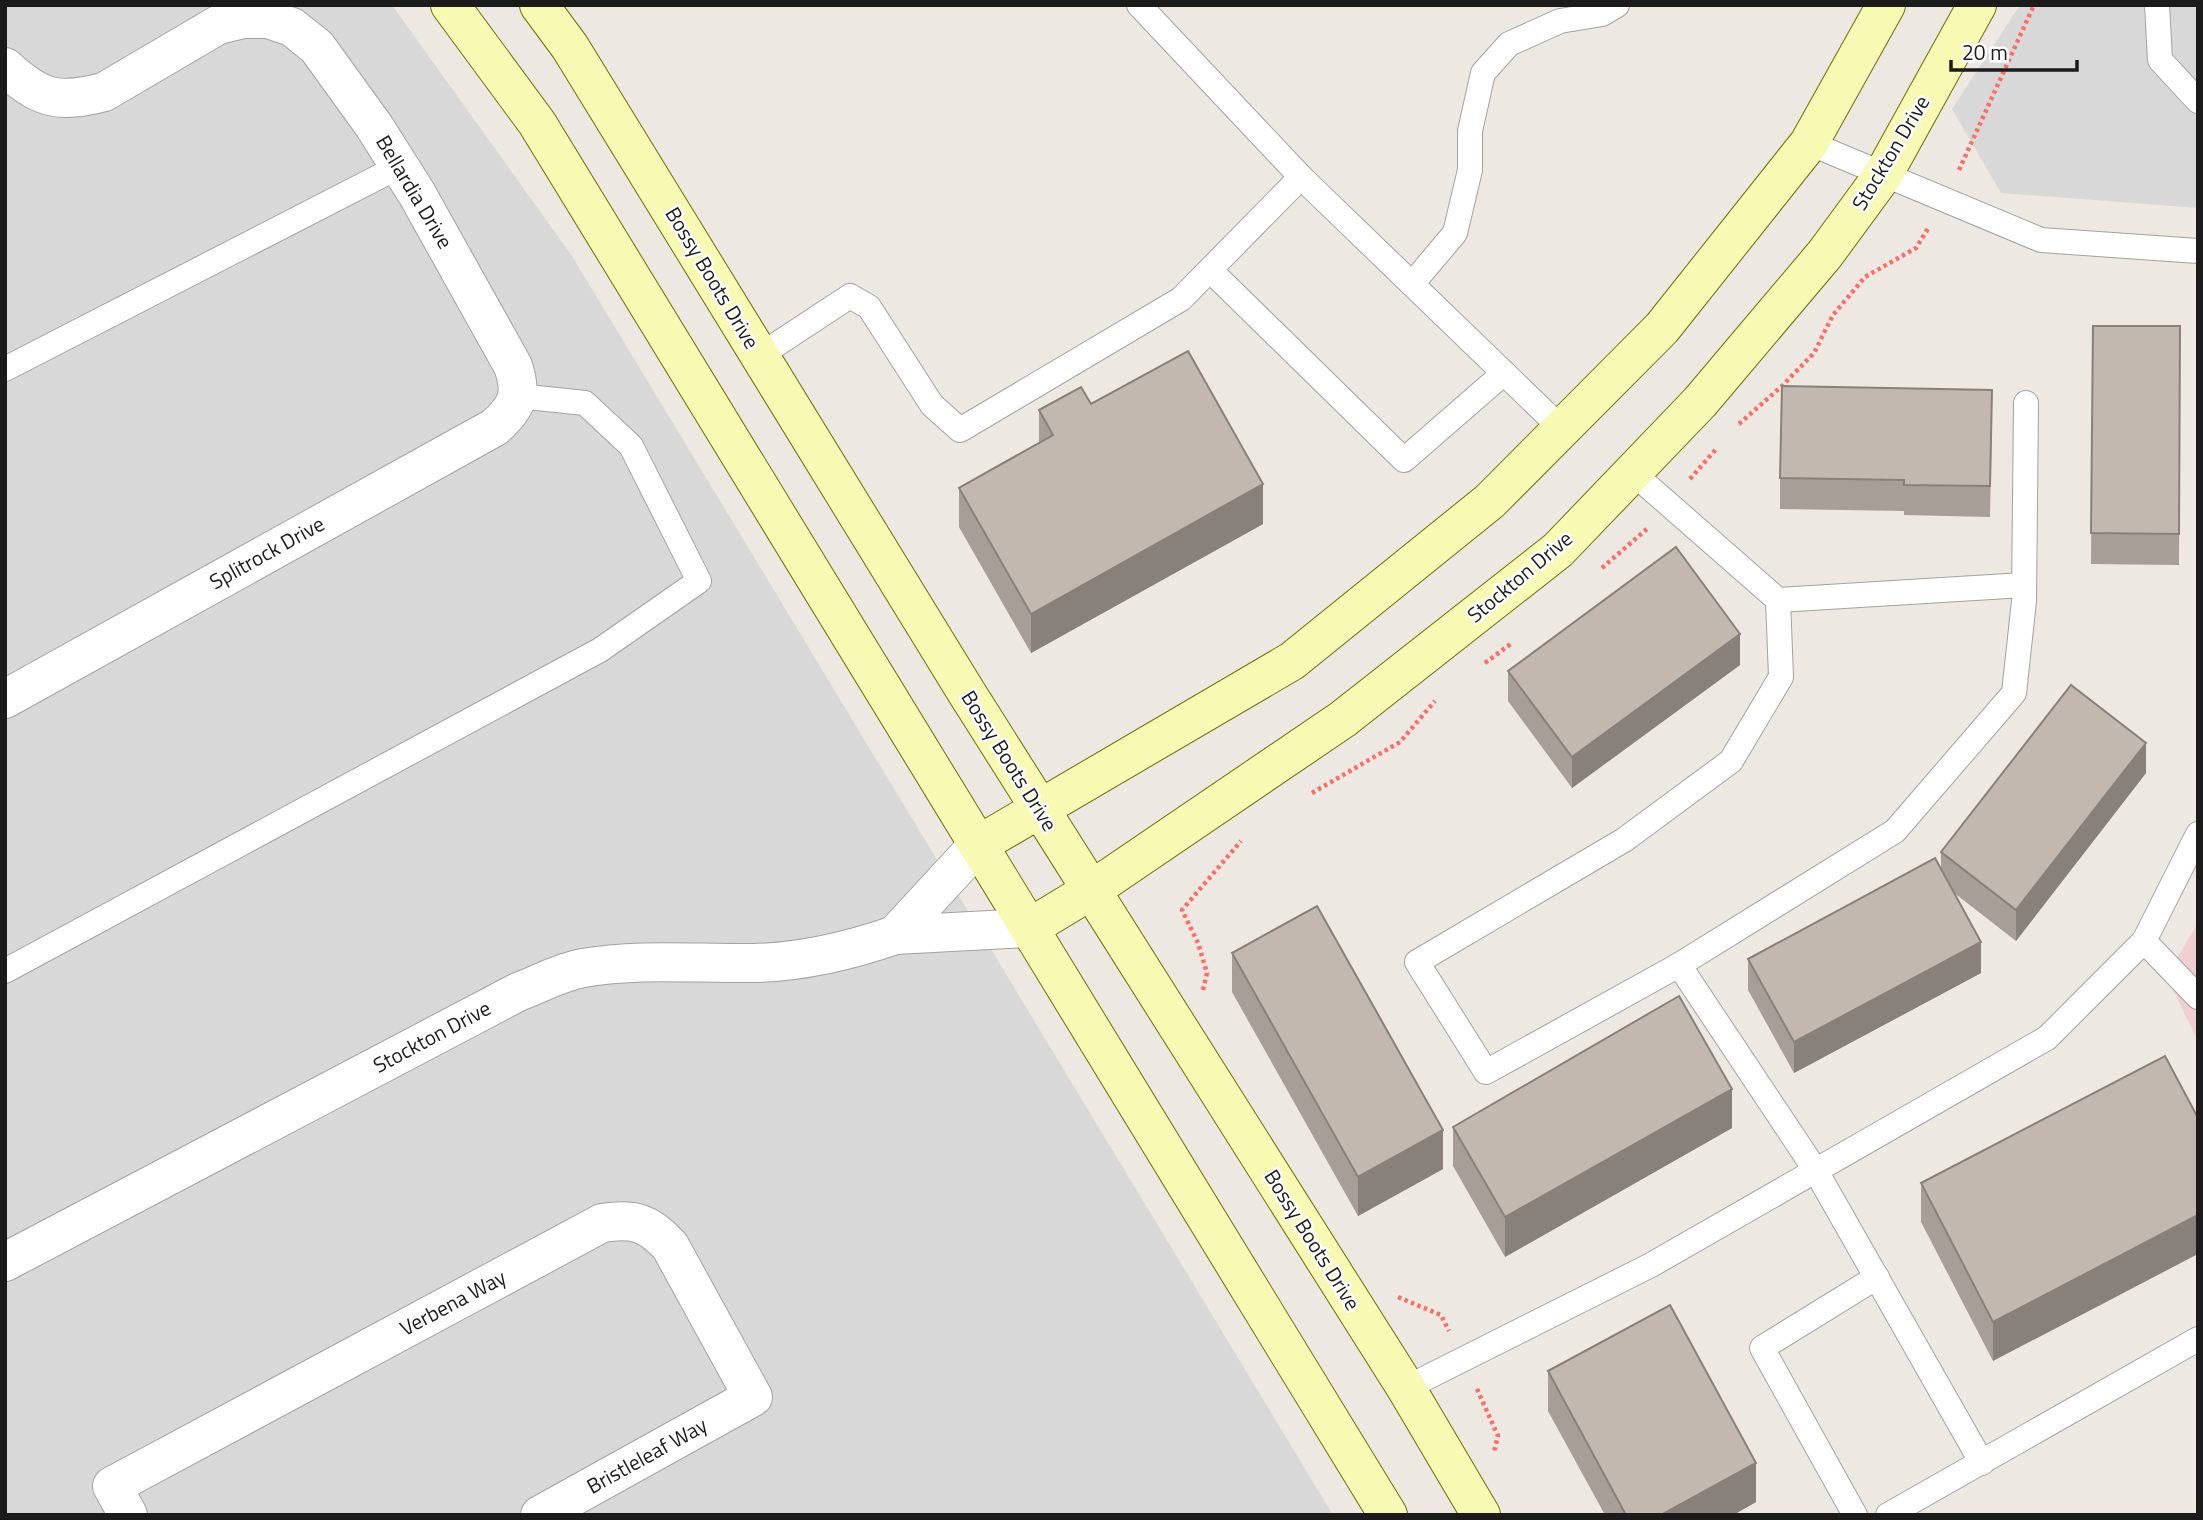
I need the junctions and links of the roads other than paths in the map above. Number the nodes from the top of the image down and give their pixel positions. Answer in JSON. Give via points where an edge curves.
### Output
{"nodes":[{"id":1,"x":450,"y":5,"type":"edge"},
{"id":2,"x":539,"y":5,"type":"edge"},
{"id":3,"x":1139,"y":5,"type":"edge"},
{"id":4,"x":1617,"y":5,"type":"edge"},
{"id":5,"x":1886,"y":5,"type":"edge"},
{"id":6,"x":1977,"y":5,"type":"edge"},
{"id":7,"x":2157,"y":5,"type":"edge"},
{"id":8,"x":5,"y":67,"type":"edge"},
{"id":9,"x":2198,"y":101,"type":"edge"},
{"id":10,"x":1809,"y":143,"type":"junction"},
{"id":11,"x":400,"y":166,"type":"junction"},
{"id":12,"x":1883,"y":174,"type":"junction"},
{"id":13,"x":1301,"y":177,"type":"junction"},
{"id":14,"x":2198,"y":251,"type":"edge"},
{"id":15,"x":1210,"y":270,"type":"junction"},
{"id":16,"x":1412,"y":284,"type":"junction"},
{"id":17,"x":759,"y":356,"type":"junction"},
{"id":18,"x":5,"y":369,"type":"edge"},
{"id":19,"x":1504,"y":373,"type":"junction"},
{"id":20,"x":518,"y":396,"type":"junction"},
{"id":21,"x":2026,"y":403,"type":"dead end"},
{"id":22,"x":1562,"y":429,"type":"junction"},
{"id":23,"x":1633,"y":472,"type":"junction"},
{"id":24,"x":2024,"y":585,"type":"junction"},
{"id":25,"x":1778,"y":600,"type":"junction"},
{"id":26,"x":5,"y":699,"type":"edge"},
{"id":27,"x":1040,"y":808,"type":"junction"},
{"id":28,"x":2198,"y":834,"type":"edge"},
{"id":29,"x":978,"y":845,"type":"junction"},
{"id":30,"x":1090,"y":891,"type":"junction"},
{"id":31,"x":1029,"y":928,"type":"junction"},
{"id":32,"x":895,"y":935,"type":"junction"},
{"id":33,"x":2144,"y":941,"type":"junction"},
{"id":34,"x":1679,"y":965,"type":"junction"},
{"id":35,"x":5,"y":971,"type":"edge"},
{"id":36,"x":2198,"y":998,"type":"edge"},
{"id":37,"x":1816,"y":1171,"type":"junction"},
{"id":38,"x":5,"y":1262,"type":"edge"},
{"id":39,"x":1877,"y":1277,"type":"junction"},
{"id":40,"x":2198,"y":1339,"type":"edge"},
{"id":41,"x":1406,"y":1388,"type":"junction"},
{"id":42,"x":753,"y":1397,"type":"joint"},
{"id":43,"x":1982,"y":1463,"type":"junction"},
{"id":44,"x":128,"y":1515,"type":"edge"},
{"id":45,"x":540,"y":1515,"type":"edge"},
{"id":46,"x":1388,"y":1515,"type":"edge"},
{"id":47,"x":1481,"y":1515,"type":"edge"},
{"id":48,"x":1855,"y":1515,"type":"edge"},
{"id":49,"x":1888,"y":1515,"type":"edge"}],
"edges":[{"from":1,"to":29,"type":"street","via":[[537,123]]},
{"from":2,"to":17,"type":"street","name":"Bossy Boots Drive","via":[[570,47]]},
{"from":3,"to":13,"type":"lane"},
{"from":4,"to":16,"type":"lane","via":[[1602,14],[1560,21],[1509,44],[1483,73],[1470,131],[1470,170],[1455,233]]},
{"from":5,"to":10,"type":"street","name":"Stockton Drive"},
{"from":6,"to":12,"type":"street","name":"Stockton Drive"},
{"from":7,"to":9,"type":"lane","via":[[2160,60]]},
{"from":8,"to":11,"type":"street","name":"Bellardia Drive","via":[[46,96],[82,98],[104,92],[218,25],[268,19],[292,27],[317,47]]},
{"from":10,"to":12,"type":"lane"},
{"from":10,"to":22,"type":"street","name":"Stockton Drive","via":[[1662,328]]},
{"from":11,"to":18,"type":"lane"},
{"from":11,"to":20,"type":"street","name":"Bellardia Drive","via":[[513,366]]},
{"from":12,"to":14,"type":"lane","via":[[2041,240]]},
{"from":12,"to":23,"type":"street","name":"Stockton Drive","via":[[1816,264],[1700,402]]},
{"from":13,"to":15,"type":"lane"},
{"from":13,"to":16,"type":"lane"},
{"from":15,"to":17,"type":"lane","via":[[1181,299],[960,430],[932,405],[869,307],[850,296]]},
{"from":15,"to":19,"type":"lane","via":[[1405,460]]},
{"from":16,"to":19,"type":"lane"},
{"from":17,"to":27,"type":"street","name":"Bossy Boots Drive"},
{"from":19,"to":22,"type":"lane"},
{"from":20,"to":26,"type":"street","name":"Splitrock Drive","via":[[510,413],[495,427]]},
{"from":20,"to":35,"type":"lane","via":[[585,403],[631,446],[699,581],[600,650]]},
{"from":21,"to":24,"type":"lane"},
{"from":22,"to":27,"type":"street","name":"Stockton Drive","via":[[1490,501],[1292,661]]},
{"from":23,"to":25,"type":"lane"},
{"from":23,"to":30,"type":"street","name":"Stockton Drive","via":[[1558,550],[1343,719]]},
{"from":24,"to":25,"type":"lane"},
{"from":24,"to":34,"type":"lane","via":[[2014,693],[1895,831]]},
{"from":25,"to":34,"type":"lane","via":[[1781,677],[1731,761],[1624,840],[1417,961],[1486,1072]]},
{"from":27,"to":29,"type":"street","name":"Stockton Drive"},
{"from":27,"to":30,"type":"street","name":"Bossy Boots Drive"},
{"from":28,"to":33,"type":"lane"},
{"from":29,"to":31,"type":"street"},
{"from":29,"to":32,"type":"street","name":"Stockton Drive"},
{"from":30,"to":31,"type":"street","name":"Stockton Drive"},
{"from":30,"to":41,"type":"street","name":"Bossy Boots Drive"},
{"from":31,"to":32,"type":"street","name":"Stockton Drive"},
{"from":31,"to":46,"type":"street"},
{"from":32,"to":38,"type":"street","name":"Stockton Drive","via":[[808,959],[640,961],[581,968],[518,992]]},
{"from":33,"to":36,"type":"lane"},
{"from":33,"to":37,"type":"lane","via":[[2047,1038]]},
{"from":34,"to":37,"type":"lane"},
{"from":37,"to":39,"type":"lane"},
{"from":37,"to":41,"type":"lane","via":[[1651,1265]]},
{"from":39,"to":43,"type":"lane"},
{"from":39,"to":48,"type":"lane","via":[[1762,1348]]},
{"from":40,"to":43,"type":"lane"},
{"from":41,"to":47,"type":"street","name":"Bossy Boots Drive"},
{"from":42,"to":44,"type":"street","name":"Verbena Way","via":[[670,1245],[657,1231],[638,1222],[601,1223],[112,1486]]},
{"from":42,"to":45,"type":"street","name":"Bristleleaf Way"},
{"from":43,"to":49,"type":"lane"}]}
